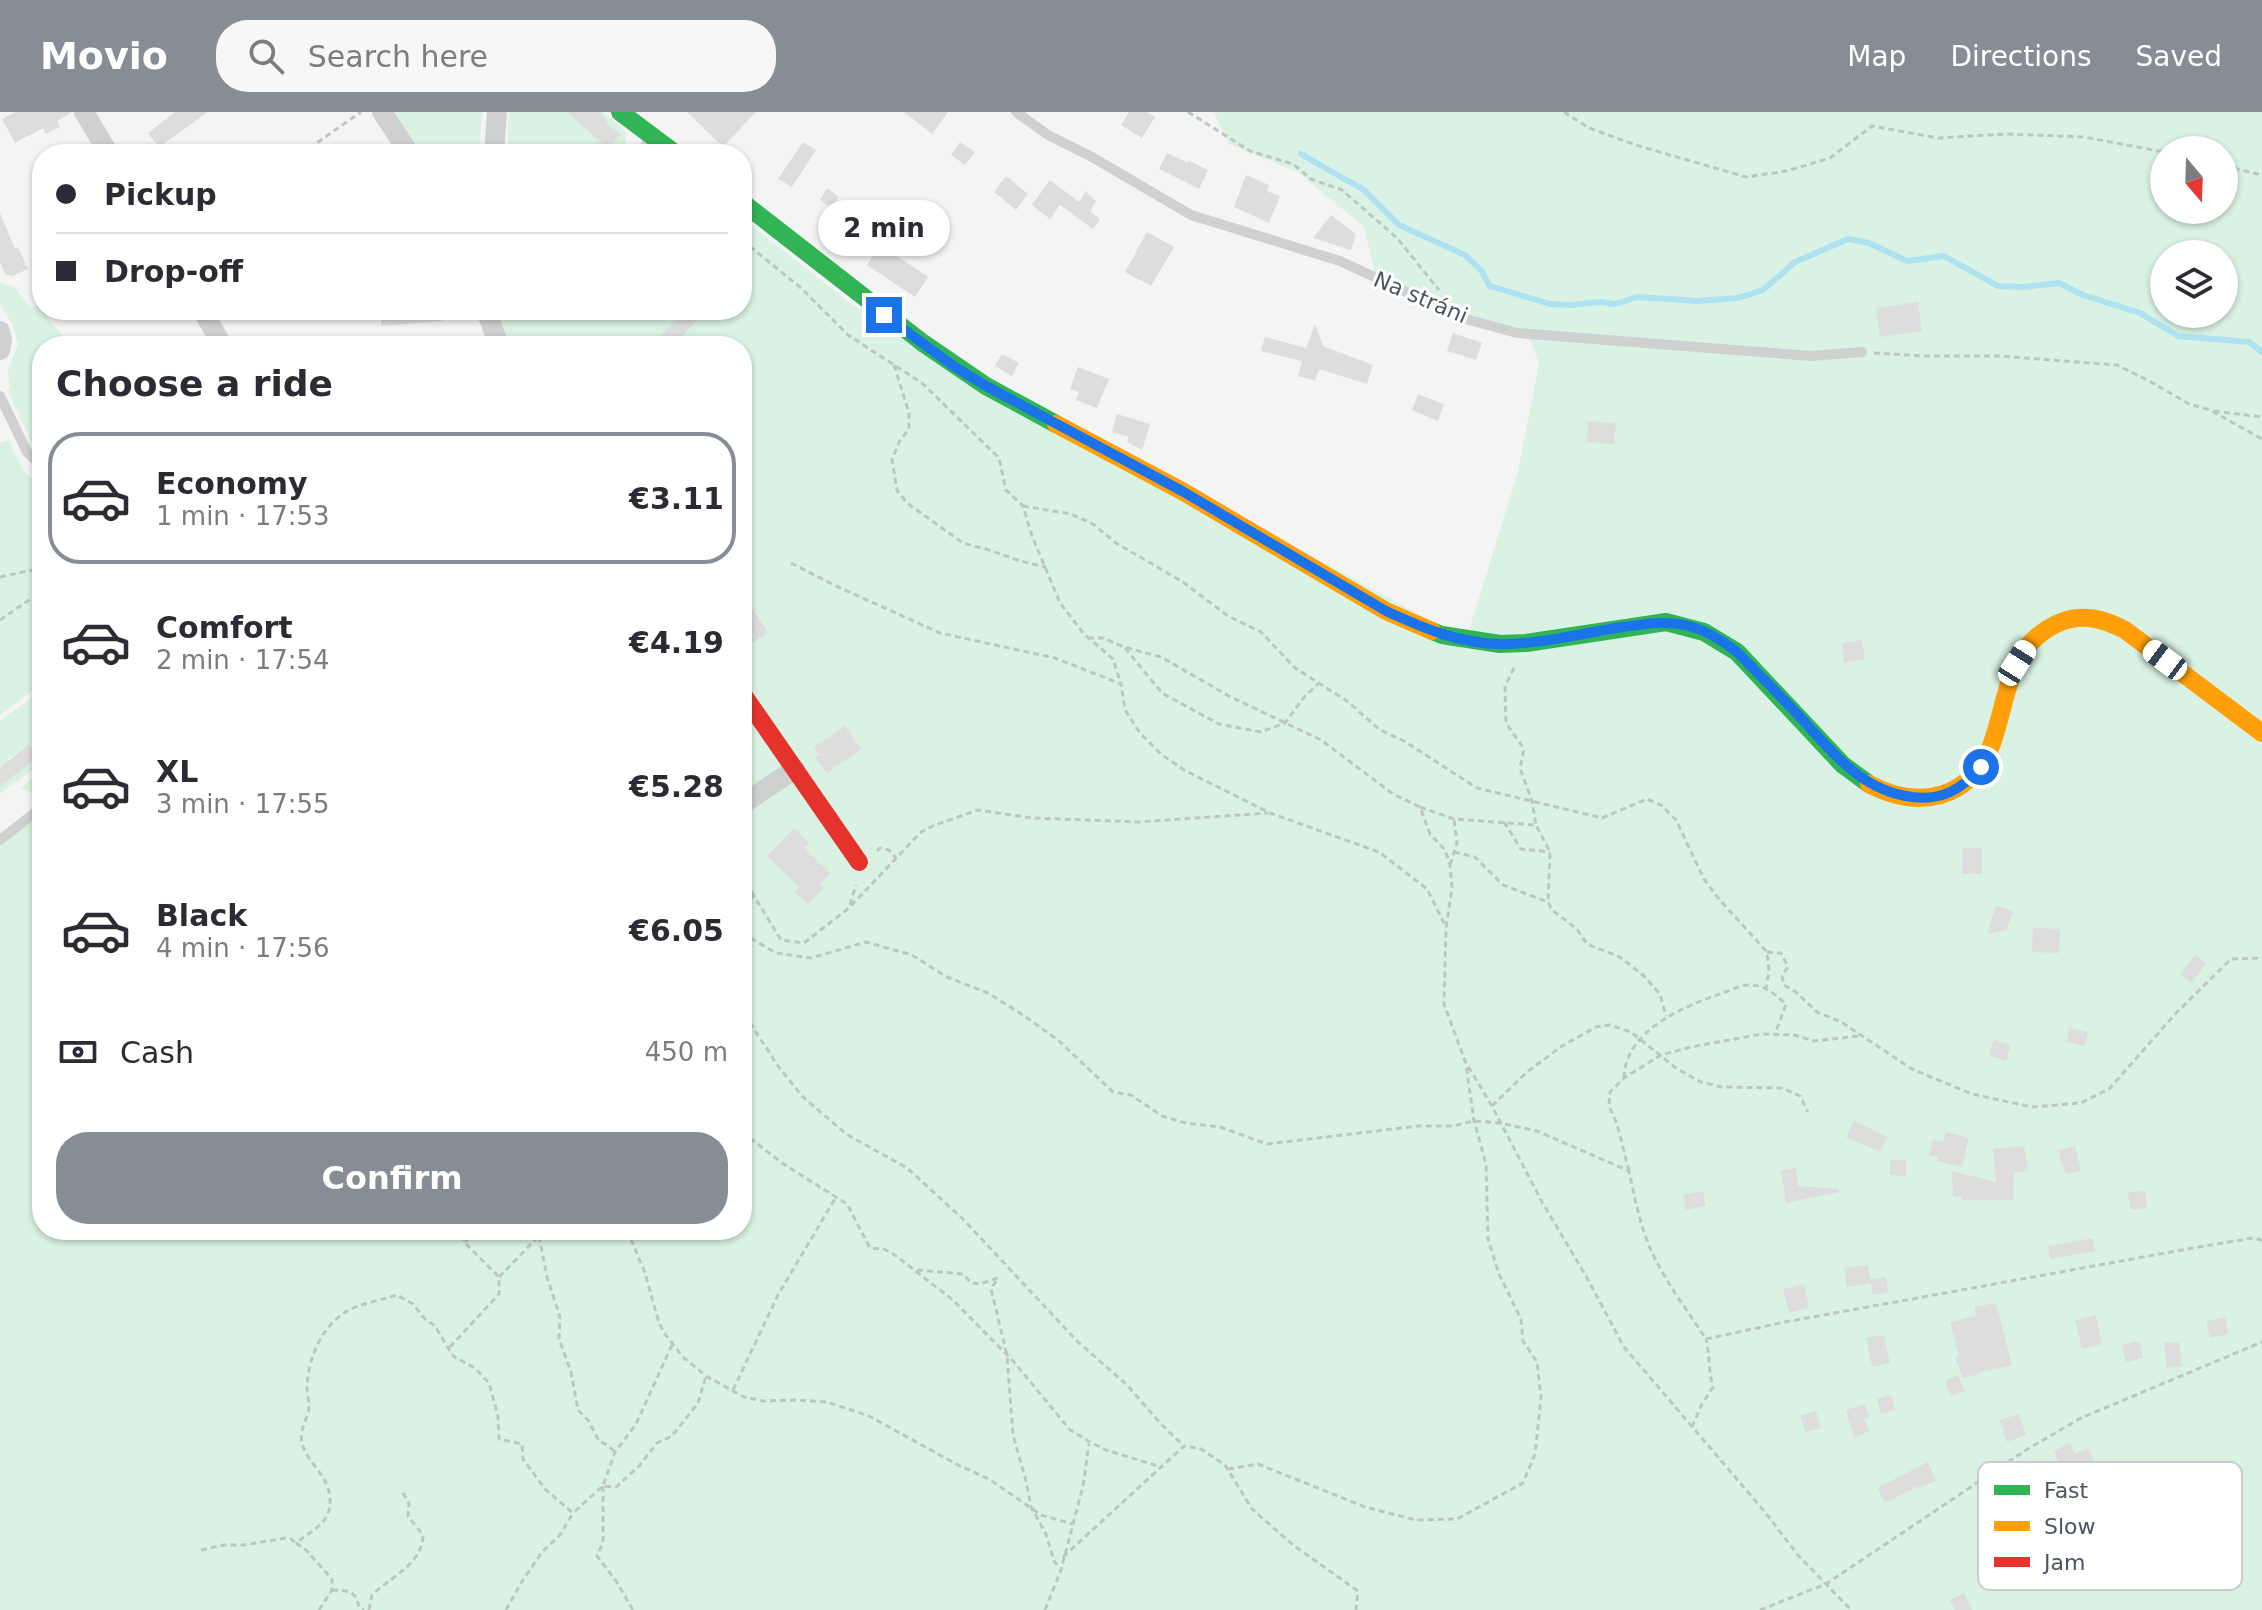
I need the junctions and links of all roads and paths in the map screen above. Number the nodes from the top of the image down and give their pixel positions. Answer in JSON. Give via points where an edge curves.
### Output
{"nodes":[{"id":1,"x":84,"y":112,"type":"edge"},
{"id":2,"x":361,"y":112,"type":"edge"},
{"id":3,"x":382,"y":112,"type":"edge"},
{"id":4,"x":497,"y":112,"type":"edge"},
{"id":5,"x":620,"y":112,"type":"edge"},
{"id":6,"x":1016,"y":112,"type":"edge"},
{"id":7,"x":1188,"y":112,"type":"edge"},
{"id":8,"x":1564,"y":112,"type":"edge"},
{"id":9,"x":653,"y":137,"type":"junction"},
{"id":10,"x":103,"y":144,"type":"edge"},
{"id":11,"x":315,"y":144,"type":"edge"},
{"id":12,"x":403,"y":144,"type":"edge"},
{"id":13,"x":495,"y":144,"type":"edge"},
{"id":14,"x":647,"y":144,"type":"edge"},
{"id":15,"x":662,"y":144,"type":"edge"},
{"id":16,"x":2150,"y":149,"type":"edge"},
{"id":17,"x":2238,"y":169,"type":"edge"},
{"id":18,"x":2262,"y":175,"type":"edge"},
{"id":19,"x":752,"y":210,"type":"edge"},
{"id":20,"x":752,"y":248,"type":"edge"},
{"id":21,"x":1462,"y":318,"type":"junction"},
{"id":22,"x":0,"y":331,"type":"edge"},
{"id":23,"x":0,"y":350,"type":"edge"},
{"id":24,"x":1862,"y":352,"type":"joint"},
{"id":25,"x":894,"y":365,"type":"junction"},
{"id":26,"x":0,"y":396,"type":"edge"},
{"id":27,"x":2210,"y":410,"type":"junction"},
{"id":28,"x":2262,"y":417,"type":"edge"},
{"id":29,"x":2262,"y":439,"type":"edge"},
{"id":30,"x":32,"y":457,"type":"edge"},
{"id":31,"x":1023,"y":506,"type":"junction"},
{"id":32,"x":791,"y":563,"type":"dead end"},
{"id":33,"x":1046,"y":567,"type":"junction"},
{"id":34,"x":32,"y":570,"type":"edge"},
{"id":35,"x":0,"y":577,"type":"edge"},
{"id":36,"x":32,"y":598,"type":"edge"},
{"id":37,"x":0,"y":620,"type":"edge"},
{"id":38,"x":1088,"y":638,"type":"junction"},
{"id":39,"x":1526,"y":643,"type":"junction"},
{"id":40,"x":1124,"y":647,"type":"junction"},
{"id":41,"x":1319,"y":683,"type":"junction"},
{"id":42,"x":1121,"y":684,"type":"junction"},
{"id":43,"x":752,"y":707,"type":"edge"},
{"id":44,"x":1285,"y":723,"type":"junction"},
{"id":45,"x":2262,"y":733,"type":"edge"},
{"id":46,"x":795,"y":769,"type":"junction"},
{"id":47,"x":752,"y":798,"type":"edge"},
{"id":48,"x":1532,"y":801,"type":"junction"},
{"id":49,"x":1420,"y":807,"type":"junction"},
{"id":50,"x":1270,"y":813,"type":"junction"},
{"id":51,"x":32,"y":815,"type":"edge"},
{"id":52,"x":1454,"y":819,"type":"junction"},
{"id":53,"x":1504,"y":822,"type":"junction"},
{"id":54,"x":1536,"y":825,"type":"junction"},
{"id":55,"x":0,"y":840,"type":"edge"},
{"id":56,"x":1454,"y":852,"type":"junction"},
{"id":57,"x":1550,"y":852,"type":"junction"},
{"id":58,"x":896,"y":858,"type":"junction"},
{"id":59,"x":863,"y":860,"type":"joint"},
{"id":60,"x":1450,"y":865,"type":"junction"},
{"id":61,"x":752,"y":892,"type":"edge"},
{"id":62,"x":754,"y":896,"type":"joint"},
{"id":63,"x":1548,"y":902,"type":"junction"},
{"id":64,"x":1446,"y":928,"type":"junction"},
{"id":65,"x":752,"y":939,"type":"edge"},
{"id":66,"x":1767,"y":952,"type":"junction"},
{"id":67,"x":2262,"y":958,"type":"edge"},
{"id":68,"x":1766,"y":988,"type":"junction"},
{"id":69,"x":1666,"y":1016,"type":"junction"},
{"id":70,"x":752,"y":1026,"type":"edge"},
{"id":71,"x":1775,"y":1034,"type":"junction"},
{"id":72,"x":1861,"y":1036,"type":"junction"},
{"id":73,"x":1641,"y":1039,"type":"junction"},
{"id":74,"x":1661,"y":1055,"type":"junction"},
{"id":75,"x":1465,"y":1061,"type":"junction"},
{"id":76,"x":1624,"y":1078,"type":"junction"},
{"id":77,"x":1492,"y":1106,"type":"junction"},
{"id":78,"x":1808,"y":1112,"type":"dead end"},
{"id":79,"x":1474,"y":1121,"type":"junction"},
{"id":80,"x":1500,"y":1123,"type":"junction"},
{"id":81,"x":752,"y":1140,"type":"edge"},
{"id":82,"x":1629,"y":1171,"type":"junction"},
{"id":83,"x":836,"y":1197,"type":"junction"},
{"id":84,"x":463,"y":1240,"type":"edge"},
{"id":85,"x":466,"y":1240,"type":"edge"},
{"id":86,"x":535,"y":1240,"type":"edge"},
{"id":87,"x":540,"y":1240,"type":"edge"},
{"id":88,"x":631,"y":1240,"type":"edge"},
{"id":89,"x":2262,"y":1240,"type":"edge"},
{"id":90,"x":465,"y":1243,"type":"junction"},
{"id":91,"x":914,"y":1270,"type":"junction"},
{"id":92,"x":499,"y":1277,"type":"junction"},
{"id":93,"x":1706,"y":1339,"type":"junction"},
{"id":94,"x":2262,"y":1342,"type":"edge"},
{"id":95,"x":672,"y":1345,"type":"junction"},
{"id":96,"x":448,"y":1349,"type":"junction"},
{"id":97,"x":1007,"y":1355,"type":"junction"},
{"id":98,"x":706,"y":1376,"type":"junction"},
{"id":99,"x":733,"y":1390,"type":"junction"},
{"id":100,"x":1692,"y":1427,"type":"junction"},
{"id":101,"x":1090,"y":1442,"type":"junction"},
{"id":102,"x":1184,"y":1446,"type":"junction"},
{"id":103,"x":615,"y":1452,"type":"junction"},
{"id":104,"x":2008,"y":1462,"type":"edge"},
{"id":105,"x":1161,"y":1467,"type":"junction"},
{"id":106,"x":1228,"y":1469,"type":"junction"},
{"id":107,"x":1978,"y":1482,"type":"edge"},
{"id":108,"x":603,"y":1486,"type":"junction"},
{"id":109,"x":401,"y":1490,"type":"dead end"},
{"id":110,"x":1031,"y":1507,"type":"junction"},
{"id":111,"x":573,"y":1513,"type":"junction"},
{"id":112,"x":1073,"y":1524,"type":"junction"},
{"id":113,"x":296,"y":1543,"type":"junction"},
{"id":114,"x":201,"y":1550,"type":"dead end"},
{"id":115,"x":1063,"y":1557,"type":"junction"},
{"id":116,"x":1061,"y":1570,"type":"junction"},
{"id":117,"x":1826,"y":1584,"type":"junction"},
{"id":118,"x":332,"y":1590,"type":"junction"},
{"id":119,"x":319,"y":1610,"type":"edge"},
{"id":120,"x":366,"y":1610,"type":"edge"},
{"id":121,"x":506,"y":1610,"type":"edge"},
{"id":122,"x":633,"y":1610,"type":"edge"},
{"id":123,"x":1045,"y":1610,"type":"edge"},
{"id":124,"x":1356,"y":1610,"type":"edge"},
{"id":125,"x":1760,"y":1610,"type":"edge"},
{"id":126,"x":1851,"y":1610,"type":"edge"}],
"edges":[{"from":1,"to":10,"type":"street"},
{"from":2,"to":11,"type":"path"},
{"from":3,"to":12,"type":"street"},
{"from":4,"to":13,"type":"street"},
{"from":5,"to":9,"type":"street"},
{"from":6,"to":21,"type":"lane","name":"Na stráni","via":[[1191,215],[1340,261]]},
{"from":7,"to":21,"type":"path","via":[[1250,151],[1293,164],[1311,179],[1342,190],[1397,238]]},
{"from":8,"to":16,"type":"path","via":[[1626,142],[1746,177],[1830,158],[1872,126],[1938,138],[2084,137]]},
{"from":9,"to":14,"type":"lane"},
{"from":9,"to":15,"type":"street"},
{"from":17,"to":18,"type":"path"},
{"from":19,"to":39,"type":"street","via":[[955,367],[1386,611],[1442,635]]},
{"from":20,"to":25,"type":"path","via":[[848,335]]},
{"from":21,"to":24,"type":"lane","name":"Na stráni","via":[[1517,333],[1811,356]]},
{"from":22,"to":23,"type":"street"},
{"from":24,"to":27,"type":"path","via":[[2117,365]]},
{"from":25,"to":31,"type":"path","via":[[922,383],[999,458],[1006,490]]},
{"from":25,"to":33,"type":"path","via":[[909,413],[909,429],[892,460],[897,490],[963,543]]},
{"from":26,"to":30,"type":"lane"},
{"from":27,"to":28,"type":"path"},
{"from":27,"to":29,"type":"path"},
{"from":31,"to":33,"type":"path"},
{"from":31,"to":41,"type":"path","via":[[1071,514],[1093,524],[1228,616],[1261,632],[1295,668]]},
{"from":32,"to":42,"type":"path","via":[[940,633],[1055,658]]},
{"from":33,"to":38,"type":"path","via":[[1060,603]]},
{"from":34,"to":35,"type":"path"},
{"from":36,"to":37,"type":"path"},
{"from":38,"to":40,"type":"path"},
{"from":38,"to":42,"type":"path","via":[[1113,659]]},
{"from":39,"to":45,"type":"street","via":[[1666,622],[1705,631],[1737,652],[1864,781],[1915,798],[1947,795],[1967,783],[1989,751],[2017,663],[2029,643],[2078,616],[2110,621],[2125,630]]},
{"from":39,"to":48,"type":"path","via":[[1505,686],[1506,723],[1524,749],[1520,768]]},
{"from":40,"to":44,"type":"path","via":[[1161,657]]},
{"from":40,"to":44,"type":"path","via":[[1162,693],[1219,724],[1261,732]]},
{"from":41,"to":44,"type":"path"},
{"from":41,"to":48,"type":"path","via":[[1380,730],[1477,788]]},
{"from":42,"to":50,"type":"path","via":[[1125,710],[1161,754]]},
{"from":43,"to":46,"type":"street"},
{"from":44,"to":49,"type":"path","via":[[1321,740],[1393,794]]},
{"from":46,"to":47,"type":"street"},
{"from":46,"to":59,"type":"street"},
{"from":48,"to":54,"type":"path"},
{"from":48,"to":66,"type":"path","via":[[1602,818],[1647,799],[1661,805],[1676,820],[1704,879]]},
{"from":49,"to":52,"type":"path"},
{"from":49,"to":60,"type":"path"},
{"from":50,"to":58,"type":"path","via":[[1138,822],[978,810],[921,832]]},
{"from":50,"to":64,"type":"path","via":[[1379,852],[1427,889]]},
{"from":51,"to":55,"type":"lane"},
{"from":52,"to":53,"type":"path"},
{"from":52,"to":56,"type":"path"},
{"from":53,"to":54,"type":"path"},
{"from":53,"to":57,"type":"path","via":[[1521,849]]},
{"from":54,"to":57,"type":"path"},
{"from":56,"to":60,"type":"path"},
{"from":56,"to":63,"type":"path","via":[[1475,857],[1503,885]]},
{"from":57,"to":63,"type":"path"},
{"from":58,"to":59,"type":"path","via":[[880,848]]},
{"from":58,"to":62,"type":"path","via":[[849,908],[804,943],[781,940]]},
{"from":60,"to":64,"type":"path"},
{"from":61,"to":62,"type":"path"},
{"from":63,"to":69,"type":"path","via":[[1587,944],[1620,957],[1644,976],[1660,994]]},
{"from":64,"to":75,"type":"path","via":[[1444,1004]]},
{"from":65,"to":79,"type":"path","via":[[776,953],[811,958],[866,942],[912,955],[1023,1015],[1113,1092],[1131,1095],[1162,1116],[1220,1127],[1267,1144]]},
{"from":66,"to":68,"type":"path"},
{"from":66,"to":72,"type":"path","via":[[1781,953],[1788,967],[1784,985],[1817,1012]]},
{"from":67,"to":72,"type":"path","via":[[2231,959],[2110,1088],[2081,1103],[2032,1107],[1972,1094],[1912,1069]]},
{"from":68,"to":69,"type":"path","via":[[1746,985]]},
{"from":68,"to":71,"type":"path","via":[[1786,1004]]},
{"from":69,"to":73,"type":"path"},
{"from":70,"to":102,"type":"path","via":[[802,1096],[846,1134],[907,1168],[963,1219]]},
{"from":71,"to":72,"type":"path","via":[[1814,1041]]},
{"from":71,"to":74,"type":"path"},
{"from":73,"to":74,"type":"path"},
{"from":73,"to":76,"type":"path","via":[[1624,1065]]},
{"from":73,"to":77,"type":"path","via":[[1610,1025],[1596,1027],[1527,1072]]},
{"from":74,"to":76,"type":"path"},
{"from":74,"to":78,"type":"path","via":[[1701,1082],[1782,1088],[1800,1096]]},
{"from":75,"to":77,"type":"path"},
{"from":75,"to":79,"type":"path"},
{"from":76,"to":82,"type":"path","via":[[1610,1092],[1609,1106]]},
{"from":77,"to":80,"type":"path"},
{"from":79,"to":80,"type":"path"},
{"from":79,"to":106,"type":"path","via":[[1486,1164],[1488,1239],[1521,1319],[1523,1341],[1537,1362],[1541,1398],[1535,1454],[1523,1483],[1457,1519],[1416,1520],[1365,1507],[1258,1464]]},
{"from":80,"to":82,"type":"path","via":[[1537,1131]]},
{"from":80,"to":100,"type":"path","via":[[1624,1347]]},
{"from":81,"to":83,"type":"path"},
{"from":82,"to":93,"type":"path","via":[[1648,1245]]},
{"from":83,"to":91,"type":"path","via":[[847,1204],[867,1245],[884,1249]]},
{"from":83,"to":99,"type":"path","via":[[778,1295]]},
{"from":84,"to":90,"type":"path"},
{"from":85,"to":90,"type":"path"},
{"from":86,"to":92,"type":"path"},
{"from":87,"to":103,"type":"path","via":[[578,1410],[599,1441]]},
{"from":88,"to":95,"type":"path","via":[[659,1323]]},
{"from":89,"to":93,"type":"path"},
{"from":90,"to":92,"type":"path"},
{"from":91,"to":97,"type":"path","via":[[953,1300]]},
{"from":91,"to":97,"type":"path","via":[[963,1274],[980,1284],[998,1278],[991,1289]]},
{"from":92,"to":96,"type":"path","via":[[499,1294]]},
{"from":93,"to":100,"type":"path","via":[[1713,1387]]},
{"from":94,"to":104,"type":"path","via":[[2081,1418]]},
{"from":95,"to":98,"type":"path"},
{"from":95,"to":103,"type":"path","via":[[636,1424]]},
{"from":96,"to":111,"type":"path","via":[[489,1383],[499,1439],[522,1444],[523,1459],[545,1489]]},
{"from":96,"to":113,"type":"path","via":[[435,1326],[397,1295],[346,1311],[331,1325],[309,1370],[309,1407],[302,1428],[302,1445],[329,1488],[330,1504],[320,1527]]},
{"from":97,"to":101,"type":"path","via":[[1070,1430]]},
{"from":97,"to":110,"type":"path","via":[[1013,1435]]},
{"from":98,"to":99,"type":"path"},
{"from":98,"to":108,"type":"path","via":[[698,1403],[672,1436],[657,1443],[616,1487]]},
{"from":99,"to":110,"type":"path","via":[[763,1401],[827,1402],[869,1416]]},
{"from":100,"to":117,"type":"path"},
{"from":101,"to":105,"type":"path"},
{"from":101,"to":112,"type":"path"},
{"from":102,"to":105,"type":"path"},
{"from":102,"to":106,"type":"path","via":[[1201,1449]]},
{"from":103,"to":108,"type":"path"},
{"from":105,"to":115,"type":"path"},
{"from":106,"to":124,"type":"path","via":[[1252,1509],[1358,1591]]},
{"from":107,"to":117,"type":"path"},
{"from":108,"to":111,"type":"path"},
{"from":108,"to":122,"type":"path","via":[[603,1542],[597,1556]]},
{"from":109,"to":120,"type":"path","via":[[409,1503],[408,1516],[423,1535],[422,1546],[413,1562],[372,1595]]},
{"from":110,"to":112,"type":"path"},
{"from":110,"to":116,"type":"path"},
{"from":111,"to":121,"type":"path"},
{"from":112,"to":115,"type":"path"},
{"from":113,"to":114,"type":"path","via":[[286,1538]]},
{"from":113,"to":118,"type":"path","via":[[329,1575]]},
{"from":115,"to":116,"type":"path"},
{"from":116,"to":123,"type":"path"},
{"from":117,"to":125,"type":"path"},
{"from":117,"to":126,"type":"path"},
{"from":118,"to":119,"type":"path"},
{"from":118,"to":120,"type":"path","via":[[353,1593]]}]}
